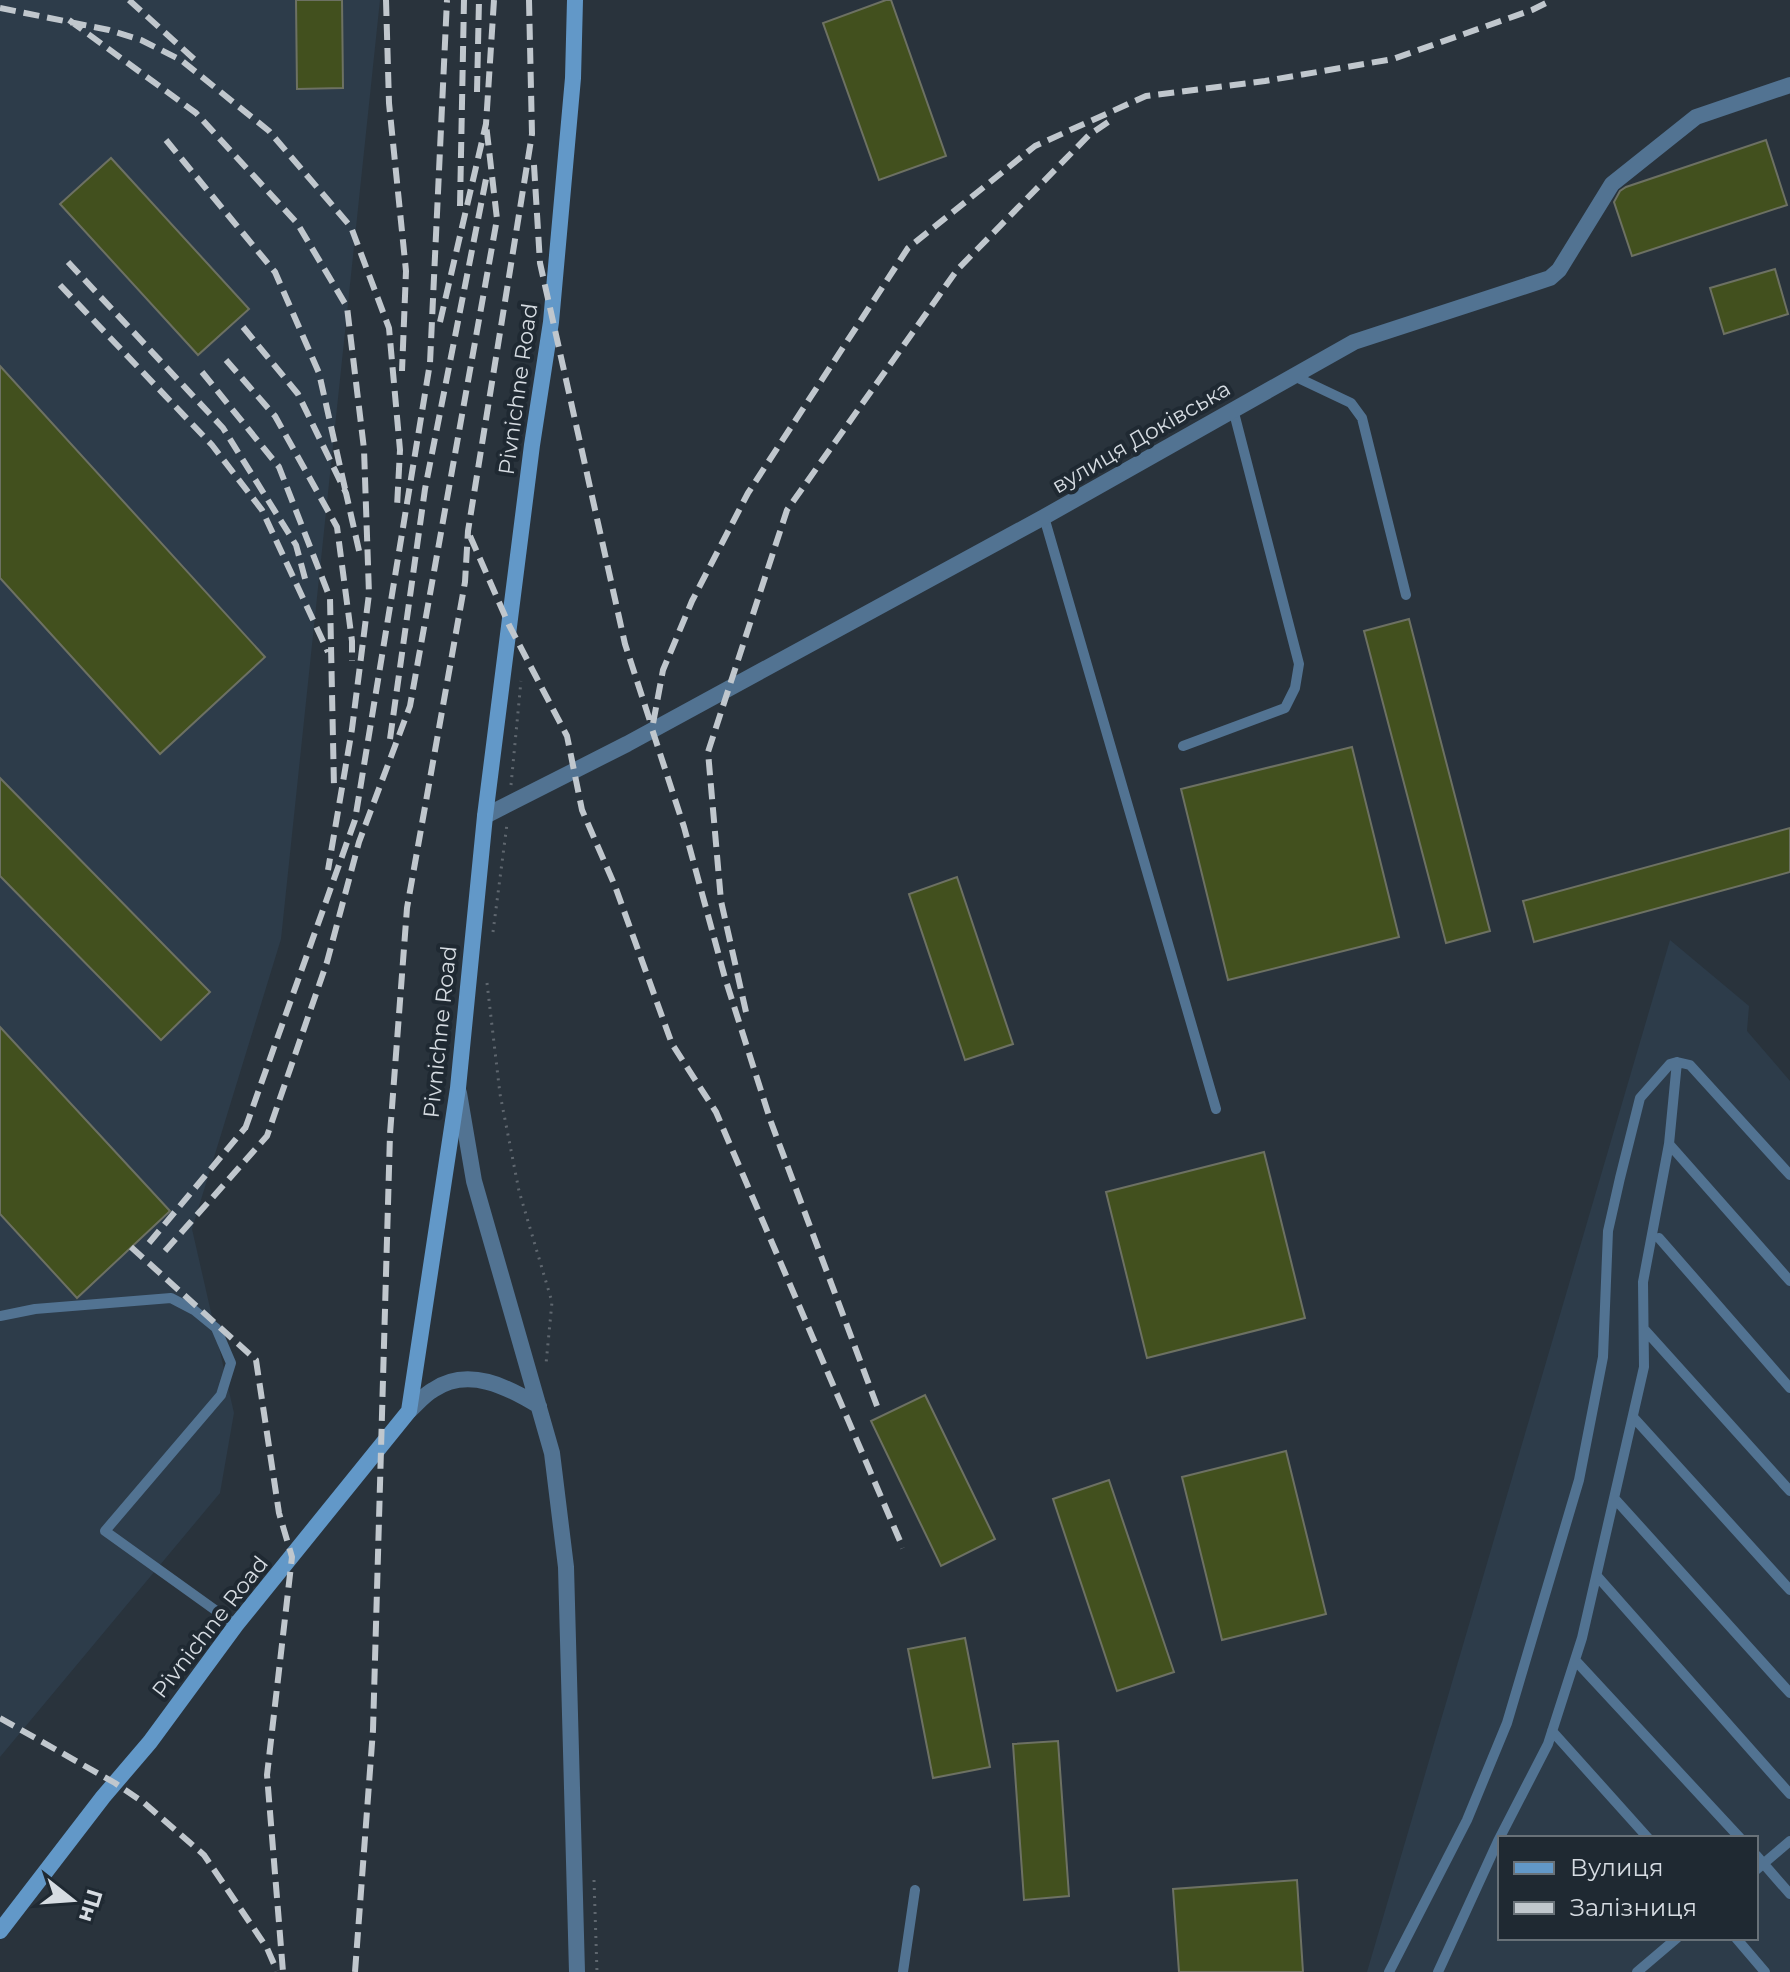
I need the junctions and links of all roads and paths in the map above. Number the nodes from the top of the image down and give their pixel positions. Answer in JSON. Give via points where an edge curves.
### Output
{"nodes":[{"id":1,"x":575,"y":0,"type":"edge"},
{"id":2,"x":1790,"y":85,"type":"edge"},
{"id":3,"x":1294,"y":376,"type":"junction"},
{"id":4,"x":1233,"y":409,"type":"junction"},
{"id":5,"x":1044,"y":517,"type":"junction"},
{"id":6,"x":1406,"y":595,"type":"dead end"},
{"id":7,"x":1183,"y":746,"type":"dead end"},
{"id":8,"x":485,"y":816,"type":"junction"},
{"id":9,"x":507,"y":820,"type":"dead end"},
{"id":10,"x":492,"y":936,"type":"dead end"},
{"id":11,"x":487,"y":979,"type":"dead end"},
{"id":12,"x":1677,"y":1062,"type":"junction"},
{"id":13,"x":458,"y":1088,"type":"junction"},
{"id":14,"x":1216,"y":1109,"type":"dead end"},
{"id":15,"x":1669,"y":1144,"type":"junction"},
{"id":16,"x":1790,"y":1175,"type":"edge"},
{"id":17,"x":1659,"y":1238,"type":"dead end"},
{"id":18,"x":1790,"y":1281,"type":"edge"},
{"id":19,"x":0,"y":1316,"type":"edge"},
{"id":20,"x":1644,"y":1328,"type":"junction"},
{"id":21,"x":545,"y":1361,"type":"dead end"},
{"id":22,"x":1790,"y":1388,"type":"edge"},
{"id":23,"x":539,"y":1406,"type":"junction"},
{"id":24,"x":409,"y":1411,"type":"junction"},
{"id":25,"x":1634,"y":1418,"type":"junction"},
{"id":26,"x":1790,"y":1491,"type":"edge"},
{"id":27,"x":1615,"y":1499,"type":"junction"},
{"id":28,"x":1597,"y":1576,"type":"junction"},
{"id":29,"x":1790,"y":1590,"type":"edge"},
{"id":30,"x":236,"y":1625,"type":"junction"},
{"id":31,"x":1575,"y":1660,"type":"junction"},
{"id":32,"x":1790,"y":1693,"type":"edge"},
{"id":33,"x":1552,"y":1731,"type":"junction"},
{"id":34,"x":1790,"y":1794,"type":"edge"},
{"id":35,"x":1500,"y":1836,"type":"edge"},
{"id":36,"x":1646,"y":1836,"type":"edge"},
{"id":37,"x":1738,"y":1836,"type":"edge"},
{"id":38,"x":1498,"y":1841,"type":"edge"},
{"id":39,"x":1790,"y":1841,"type":"edge"},
{"id":40,"x":1759,"y":1863,"type":"edge"},
{"id":41,"x":915,"y":1890,"type":"dead end"},
{"id":42,"x":1790,"y":1894,"type":"edge"},
{"id":43,"x":0,"y":1931,"type":"edge"},
{"id":44,"x":1675,"y":1940,"type":"edge"},
{"id":45,"x":1738,"y":1940,"type":"edge"},
{"id":46,"x":577,"y":1972,"type":"edge"},
{"id":47,"x":903,"y":1972,"type":"edge"},
{"id":48,"x":1389,"y":1972,"type":"edge"},
{"id":49,"x":1438,"y":1972,"type":"edge"},
{"id":50,"x":1637,"y":1972,"type":"edge"},
{"id":51,"x":1765,"y":1972,"type":"edge"}],
"edges":[{"from":1,"to":8,"type":"main road","name":"Pivnichne Road","via":[[551,322]]},
{"from":2,"to":3,"type":"street","name":"вулиця Доківська","via":[[1696,117],[1612,184],[1550,278],[1354,342]]},
{"from":3,"to":4,"type":"street","name":"вулиця Доківська"},
{"from":3,"to":6,"type":"lane","via":[[1351,403],[1362,418]]},
{"from":4,"to":5,"type":"street","name":"вулиця Доківська"},
{"from":4,"to":7,"type":"lane","via":[[1299,664],[1285,708]]},
{"from":5,"to":8,"type":"street","name":"вулиця Доківська"},
{"from":5,"to":14,"type":"lane"},
{"from":8,"to":13,"type":"main road","name":"Pivnichne Road"},
{"from":9,"to":10,"type":"path"},
{"from":11,"to":21,"type":"path","via":[[513,1163],[552,1302]]},
{"from":12,"to":15,"type":"lane"},
{"from":12,"to":16,"type":"lane","via":[[1700,1074]]},
{"from":12,"to":48,"type":"lane","via":[[1640,1098],[1623,1164],[1608,1231],[1603,1357],[1579,1480],[1507,1723],[1467,1820]]},
{"from":13,"to":23,"type":"street","via":[[474,1181]]},
{"from":13,"to":24,"type":"main road","name":"Pivnichne Road"},
{"from":15,"to":18,"type":"lane"},
{"from":15,"to":20,"type":"lane","via":[[1643,1282]]},
{"from":17,"to":22,"type":"lane"},
{"from":19,"to":30,"type":"lane","via":[[171,1298],[216,1328],[231,1363],[221,1395],[105,1531]]},
{"from":20,"to":25,"type":"lane","via":[[1644,1367]]},
{"from":20,"to":26,"type":"lane"},
{"from":23,"to":24,"type":"street","via":[[509,1387],[460,1379],[434,1389]]},
{"from":23,"to":46,"type":"street","via":[[552,1453],[566,1567]]},
{"from":24,"to":30,"type":"main road","name":"Pivnichne Road"},
{"from":25,"to":27,"type":"lane"},
{"from":25,"to":29,"type":"lane"},
{"from":27,"to":28,"type":"lane"},
{"from":27,"to":32,"type":"lane"},
{"from":28,"to":31,"type":"lane"},
{"from":28,"to":34,"type":"lane"},
{"from":30,"to":43,"type":"main road","name":"Pivnichne Road"},
{"from":31,"to":33,"type":"lane"},
{"from":31,"to":37,"type":"lane"},
{"from":33,"to":35,"type":"lane"},
{"from":33,"to":36,"type":"lane"},
{"from":38,"to":49,"type":"lane"},
{"from":39,"to":40,"type":"lane"},
{"from":40,"to":42,"type":"lane"},
{"from":41,"to":47,"type":"lane"},
{"from":44,"to":50,"type":"lane"},
{"from":45,"to":51,"type":"lane"}]}
